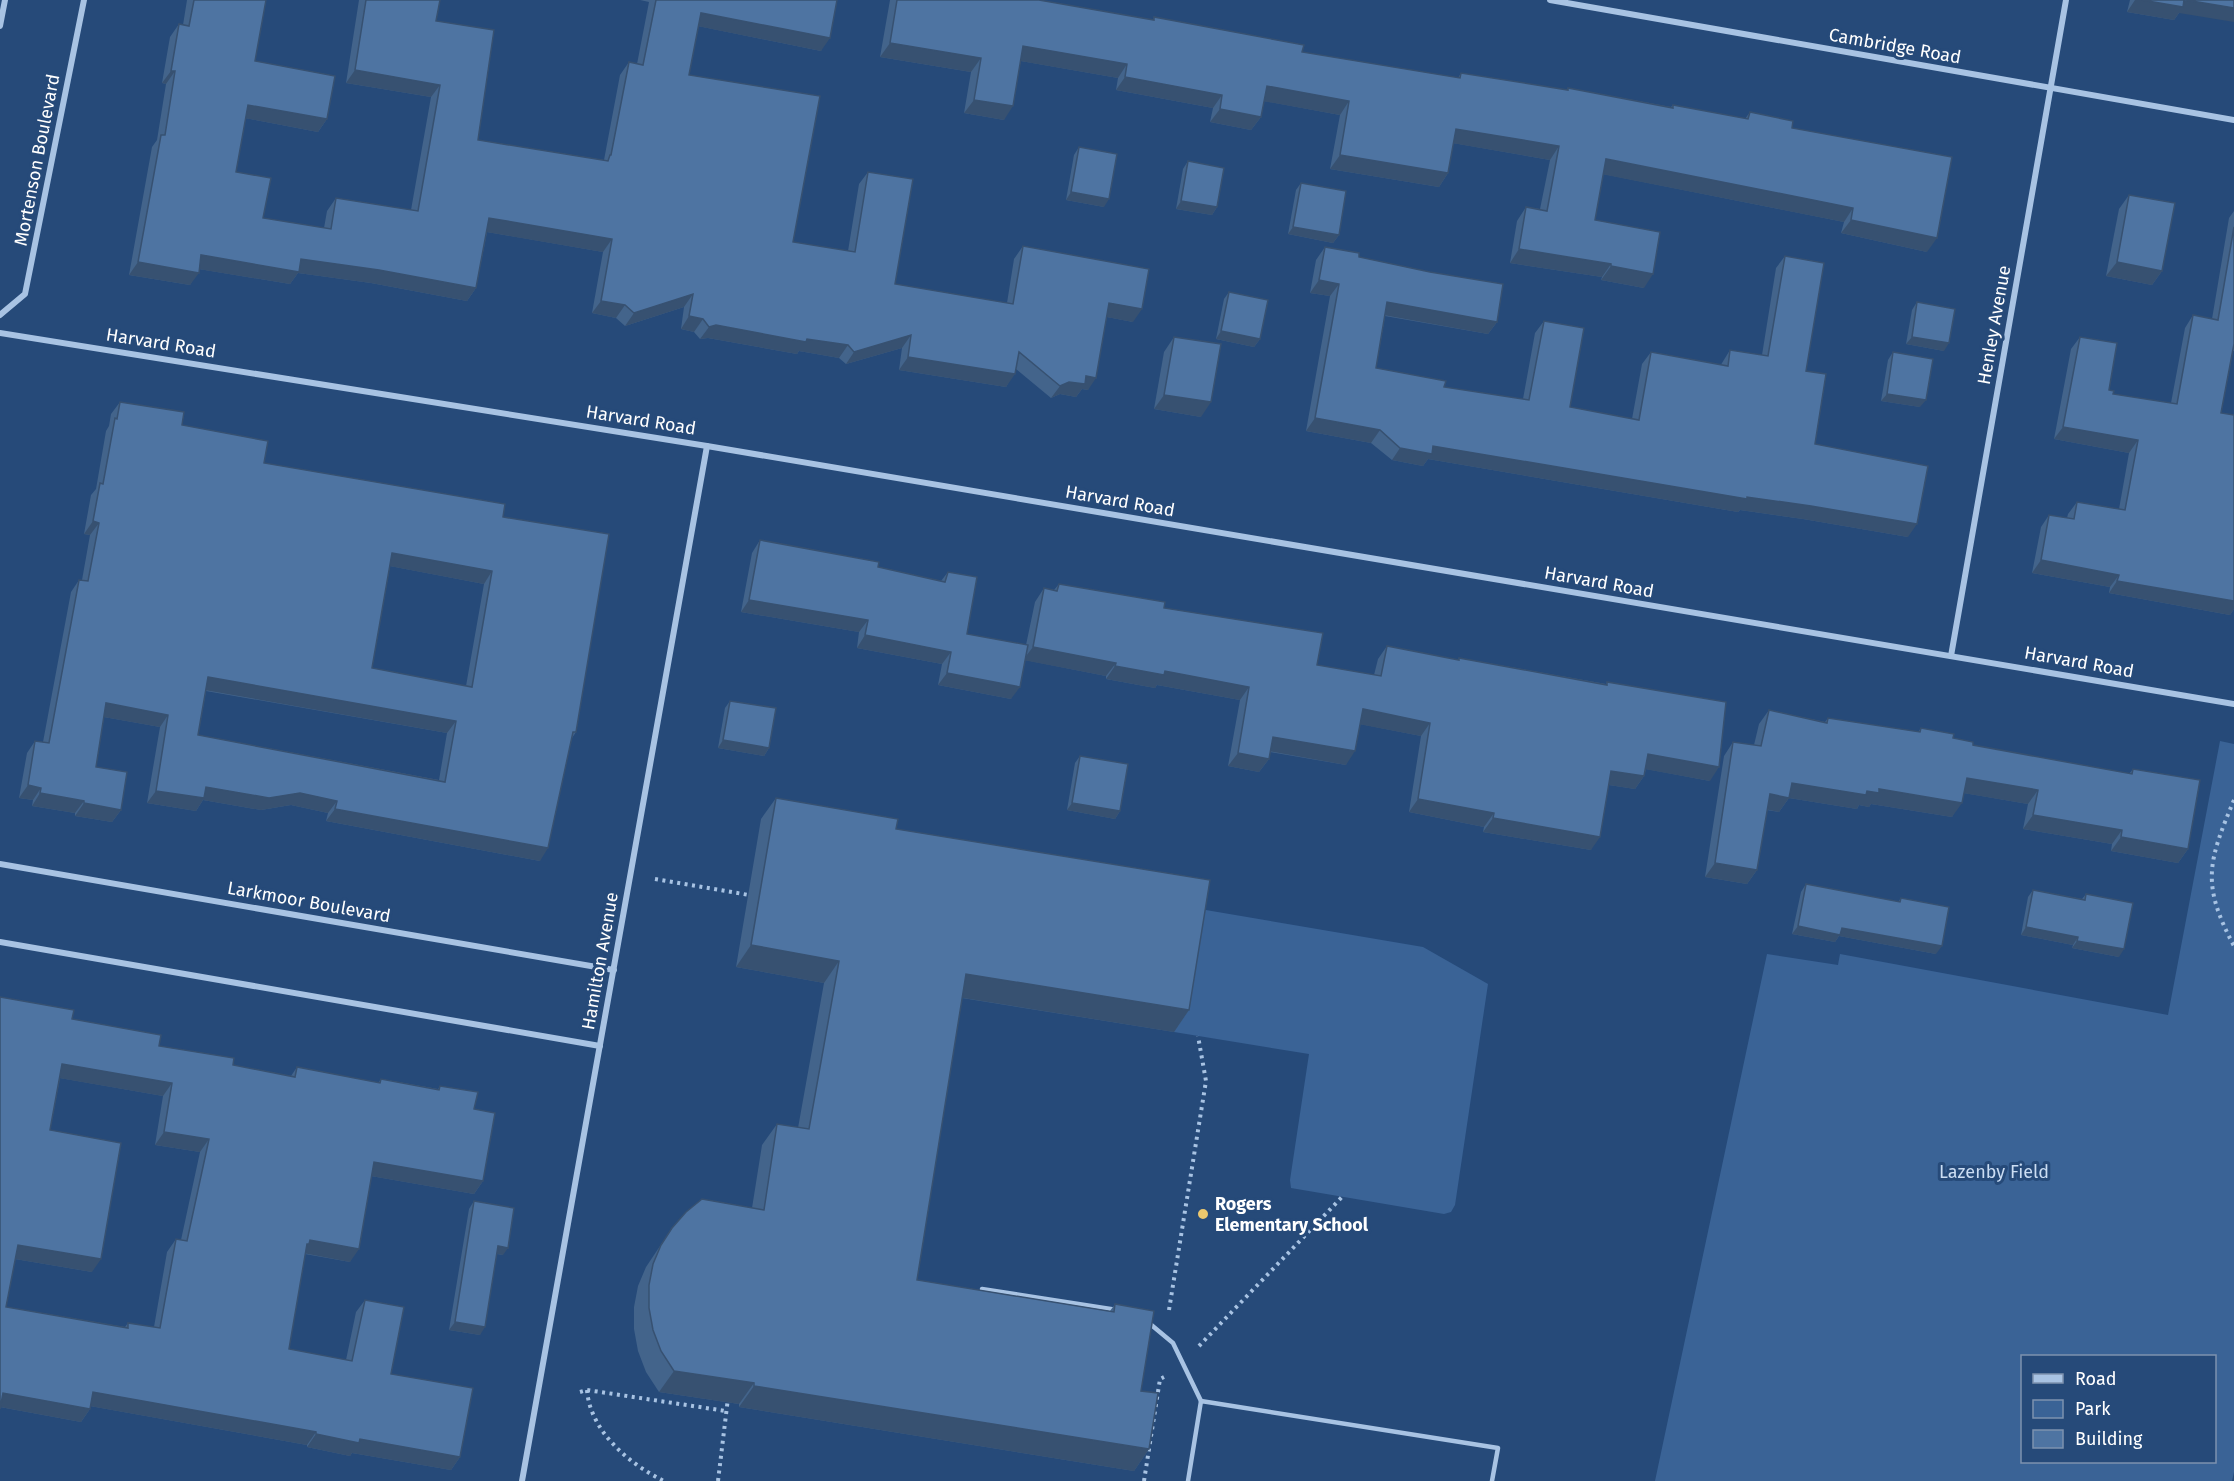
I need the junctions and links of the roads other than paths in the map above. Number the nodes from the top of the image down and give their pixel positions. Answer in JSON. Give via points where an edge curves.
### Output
{"nodes":[{"id":1,"x":5,"y":0,"type":"edge"},
{"id":2,"x":84,"y":0,"type":"edge"},
{"id":3,"x":1550,"y":0,"type":"edge"},
{"id":4,"x":2066,"y":0,"type":"edge"},
{"id":5,"x":0,"y":26,"type":"edge"},
{"id":6,"x":2051,"y":89,"type":"junction"},
{"id":7,"x":2234,"y":120,"type":"edge"},
{"id":8,"x":0,"y":315,"type":"edge"},
{"id":9,"x":0,"y":333,"type":"edge"},
{"id":10,"x":707,"y":446,"type":"junction"},
{"id":11,"x":1951,"y":656,"type":"junction"},
{"id":12,"x":2234,"y":704,"type":"edge"},
{"id":13,"x":0,"y":864,"type":"edge"},
{"id":14,"x":0,"y":942,"type":"edge"},
{"id":15,"x":614,"y":970,"type":"junction"},
{"id":16,"x":600,"y":1046,"type":"junction"},
{"id":17,"x":982,"y":1288,"type":"edge"},
{"id":18,"x":1124,"y":1312,"type":"edge"},
{"id":19,"x":1143,"y":1319,"type":"edge"},
{"id":20,"x":1201,"y":1401,"type":"junction"},
{"id":21,"x":522,"y":1481,"type":"edge"},
{"id":22,"x":1188,"y":1481,"type":"edge"},
{"id":23,"x":1492,"y":1481,"type":"edge"}],
"edges":[{"from":1,"to":5,"type":"street"},
{"from":2,"to":8,"type":"street","name":"Mortenson Boulevard","via":[[25,294]]},
{"from":3,"to":6,"type":"street","name":"Cambridge Road"},
{"from":4,"to":6,"type":"street","name":"Henley Avenue"},
{"from":6,"to":7,"type":"street","name":"Cambridge Road"},
{"from":6,"to":11,"type":"street","name":"Henley Avenue"},
{"from":9,"to":10,"type":"street","name":"Harvard Road"},
{"from":10,"to":11,"type":"street","name":"Harvard Road"},
{"from":10,"to":15,"type":"street","name":"Hamilton Avenue"},
{"from":11,"to":12,"type":"street","name":"Harvard Road"},
{"from":13,"to":15,"type":"street","name":"Larkmoor Boulevard"},
{"from":14,"to":16,"type":"street"},
{"from":15,"to":16,"type":"street","name":"Hamilton Avenue"},
{"from":16,"to":21,"type":"street","name":"Hamilton Avenue"},
{"from":17,"to":18,"type":"lane"},
{"from":19,"to":20,"type":"lane","via":[[1173,1343]]},
{"from":20,"to":22,"type":"lane"},
{"from":20,"to":23,"type":"lane","via":[[1498,1448]]}]}
